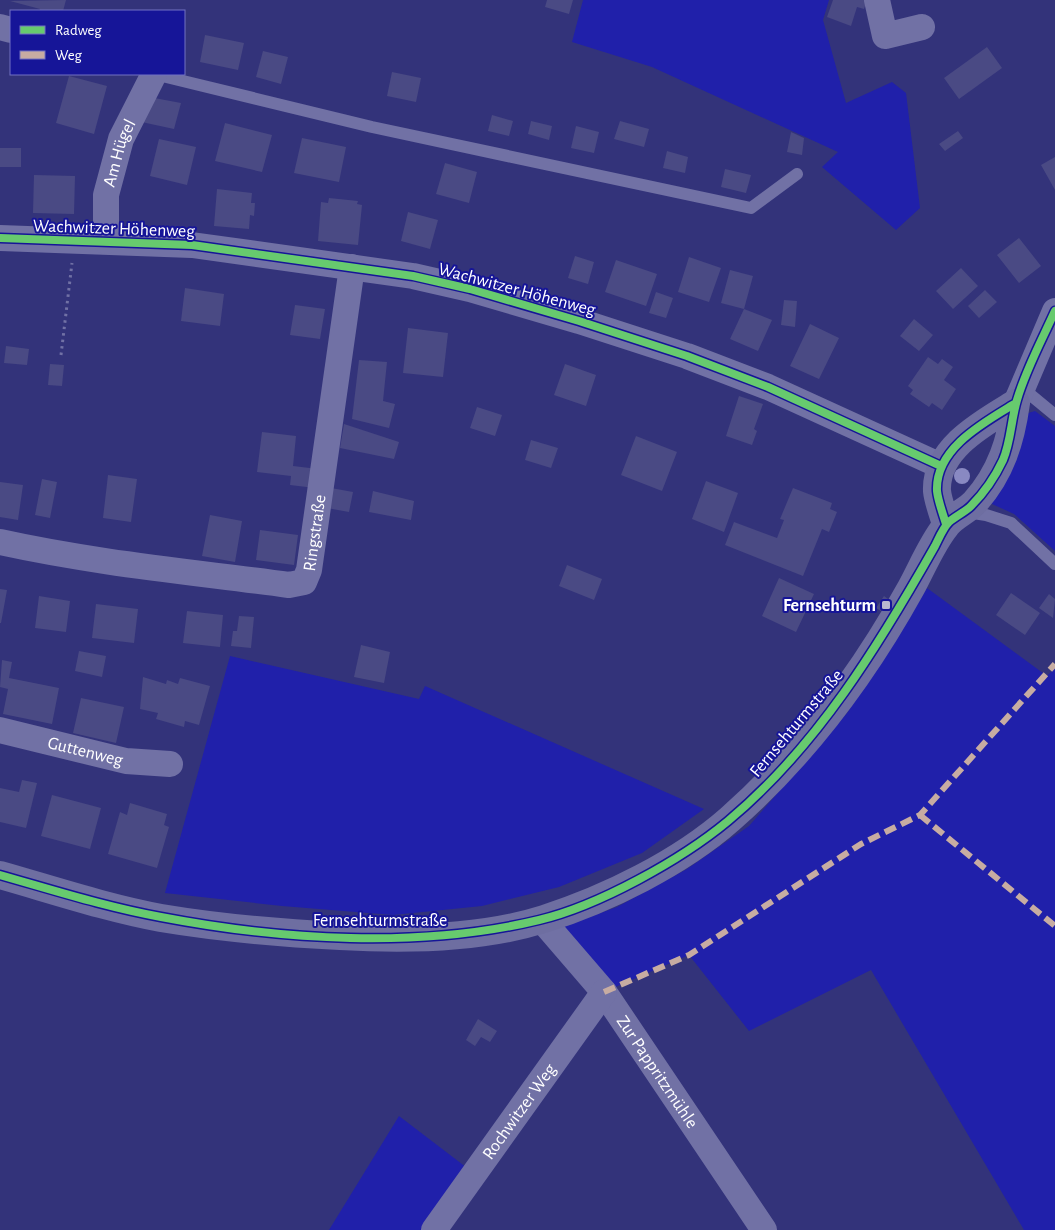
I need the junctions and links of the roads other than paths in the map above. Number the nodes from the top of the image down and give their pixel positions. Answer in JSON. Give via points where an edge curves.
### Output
{"nodes":[{"id":1,"x":877,"y":0,"type":"edge"},
{"id":2,"x":922,"y":27,"type":"dead end"},
{"id":3,"x":153,"y":75,"type":"edge"},
{"id":4,"x":157,"y":75,"type":"edge"},
{"id":5,"x":797,"y":174,"type":"dead end"},
{"id":6,"x":0,"y":238,"type":"edge"},
{"id":7,"x":106,"y":241,"type":"junction"},
{"id":8,"x":352,"y":267,"type":"junction"},
{"id":9,"x":1055,"y":311,"type":"edge"},
{"id":10,"x":1019,"y":395,"type":"junction"},
{"id":11,"x":1055,"y":415,"type":"edge"},
{"id":12,"x":941,"y":466,"type":"junction"},
{"id":13,"x":956,"y":518,"type":"junction"},
{"id":14,"x":0,"y":542,"type":"edge"},
{"id":15,"x":1055,"y":564,"type":"edge"},
{"id":16,"x":0,"y":730,"type":"edge"},
{"id":17,"x":170,"y":764,"type":"dead end"},
{"id":18,"x":0,"y":875,"type":"edge"},
{"id":19,"x":542,"y":920,"type":"junction"},
{"id":20,"x":604,"y":992,"type":"junction"},
{"id":21,"x":434,"y":1230,"type":"edge"},
{"id":22,"x":764,"y":1230,"type":"edge"}],
"edges":[{"from":1,"to":2,"type":"street","via":[[885,36]]},
{"from":3,"to":7,"type":"street","name":"Am Hügel","via":[[122,139],[106,195]]},
{"from":4,"to":5,"type":"lane","via":[[372,127],[751,208]]},
{"from":6,"to":7,"type":"street","name":"Wachwitzer Höhenweg"},
{"from":7,"to":8,"type":"street","name":"Wachwitzer Höhenweg","via":[[192,245]]},
{"from":8,"to":12,"type":"street","name":"Wachwitzer Höhenweg","via":[[470,289],[579,320],[687,356],[768,387]]},
{"from":8,"to":14,"type":"street","name":"Ringstraße","via":[[309,570],[304,582],[289,585],[45,552]]},
{"from":9,"to":10,"type":"street"},
{"from":10,"to":11,"type":"lane"},
{"from":10,"to":12,"type":"street","via":[[961,440]]},
{"from":10,"to":13,"type":"street","name":"Fernsehturmstraße","via":[[1004,458],[993,479]]},
{"from":12,"to":13,"type":"street","via":[[937,491]]},
{"from":13,"to":15,"type":"lane","via":[[986,515],[1011,523]]},
{"from":13,"to":19,"type":"street","name":"Fernsehturmstraße","via":[[871,655],[834,706],[776,775],[728,821],[681,854],[613,893]]},
{"from":16,"to":17,"type":"street","name":"Guttenweg","via":[[126,761]]},
{"from":18,"to":19,"type":"street","name":"Fernsehturmstraße","via":[[160,917],[267,932],[386,939],[467,934]]},
{"from":19,"to":20,"type":"street","name":"Zur Pappritzmühle"},
{"from":20,"to":21,"type":"street","name":"Rochwitzer Weg"},
{"from":20,"to":22,"type":"street","name":"Zur Pappritzmühle"}]}
